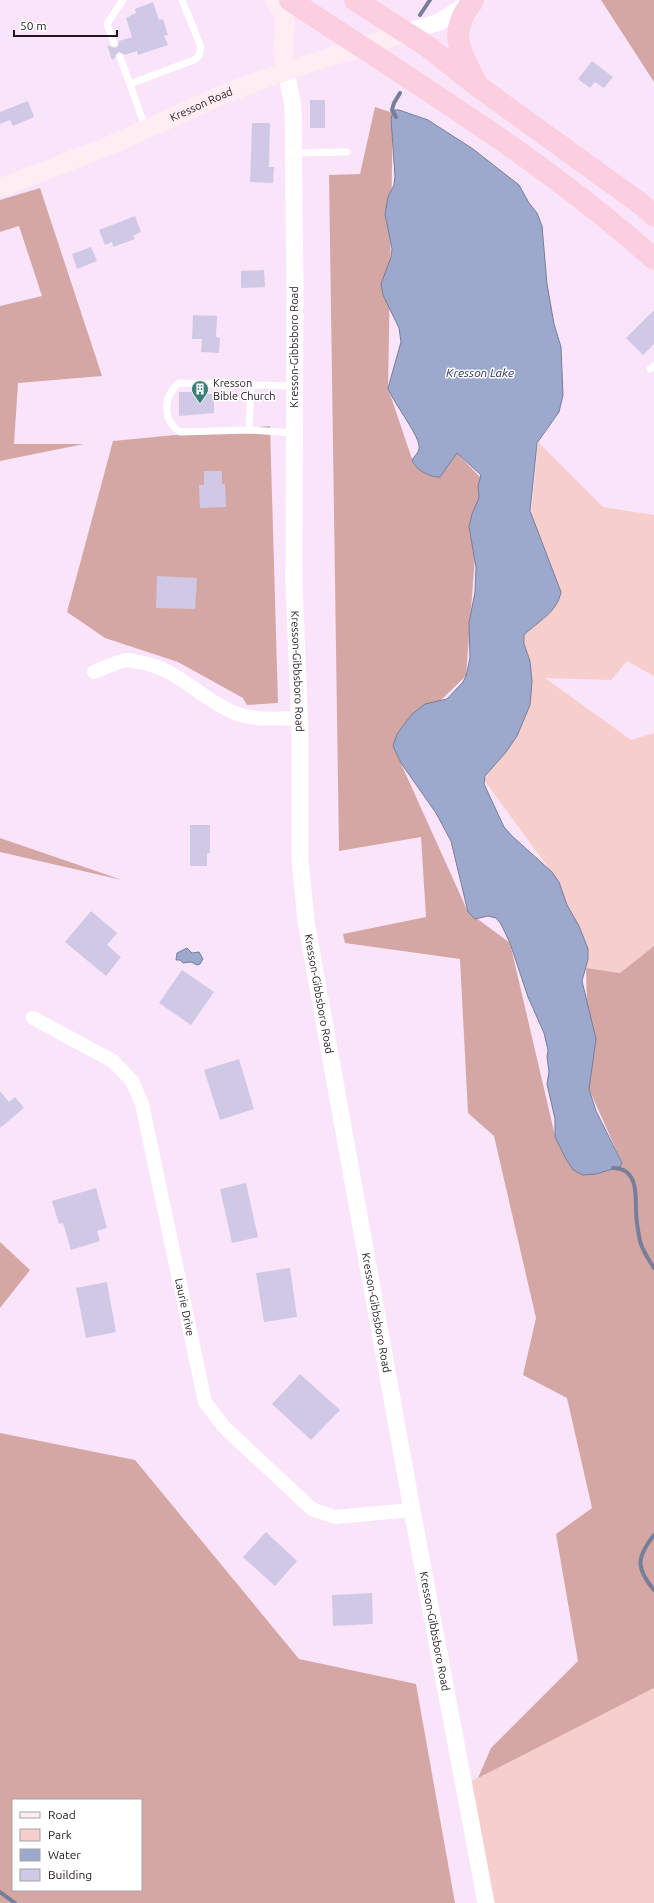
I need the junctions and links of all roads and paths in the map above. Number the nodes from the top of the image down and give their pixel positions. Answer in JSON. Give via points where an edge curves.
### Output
{"nodes":[{"id":1,"x":123,"y":0,"type":"edge"},
{"id":2,"x":182,"y":0,"type":"edge"},
{"id":3,"x":275,"y":0,"type":"edge"},
{"id":4,"x":290,"y":0,"type":"edge"},
{"id":5,"x":355,"y":0,"type":"edge"},
{"id":6,"x":474,"y":0,"type":"edge"},
{"id":7,"x":407,"y":32,"type":"junction"},
{"id":8,"x":114,"y":43,"type":"dead end"},
{"id":9,"x":361,"y":47,"type":"junction"},
{"id":10,"x":120,"y":57,"type":"dead end"},
{"id":11,"x":286,"y":71,"type":"junction"},
{"id":12,"x":130,"y":84,"type":"junction"},
{"id":13,"x":479,"y":87,"type":"junction"},
{"id":14,"x":146,"y":129,"type":"junction"},
{"id":15,"x":347,"y":152,"type":"dead end"},
{"id":16,"x":293,"y":153,"type":"junction"},
{"id":17,"x":0,"y":188,"type":"edge"},
{"id":18,"x":654,"y":216,"type":"edge"},
{"id":19,"x":654,"y":259,"type":"edge"},
{"id":20,"x":251,"y":385,"type":"junction"},
{"id":21,"x":294,"y":386,"type":"junction"},
{"id":22,"x":249,"y":430,"type":"junction"},
{"id":23,"x":293,"y":433,"type":"junction"},
{"id":24,"x":94,"y":672,"type":"dead end"},
{"id":25,"x":299,"y":718,"type":"junction"},
{"id":26,"x":33,"y":1018,"type":"dead end"},
{"id":27,"x":412,"y":1510,"type":"junction"},
{"id":28,"x":486,"y":1903,"type":"edge"}],
"edges":[{"from":1,"to":8,"type":"lane","via":[[107,24]]},
{"from":2,"to":12,"type":"lane","via":[[201,47],[199,56]]},
{"from":3,"to":11,"type":"main road","via":[[283,11],[285,21],[283,45]]},
{"from":4,"to":9,"type":"highway"},
{"from":5,"to":7,"type":"highway"},
{"from":6,"to":7,"type":"street","via":[[439,22]]},
{"from":6,"to":13,"type":"highway","via":[[460,21],[458,38],[460,52]]},
{"from":7,"to":9,"type":"main road","name":"Kresson Road"},
{"from":7,"to":13,"type":"highway"},
{"from":9,"to":11,"type":"main road","name":"Kresson Road"},
{"from":9,"to":19,"type":"highway","via":[[544,169],[589,203]]},
{"from":10,"to":12,"type":"lane"},
{"from":11,"to":14,"type":"main road","name":"Kresson Road"},
{"from":11,"to":16,"type":"street","name":"Kresson-Gibbsboro Road","via":[[293,106]]},
{"from":12,"to":14,"type":"lane"},
{"from":13,"to":18,"type":"highway"},
{"from":14,"to":17,"type":"main road","name":"Kresson Road"},
{"from":15,"to":16,"type":"lane"},
{"from":16,"to":21,"type":"street","name":"Kresson-Gibbsboro Road"},
{"from":20,"to":21,"type":"lane"},
{"from":20,"to":22,"type":"lane"},
{"from":20,"to":22,"type":"lane","via":[[179,383],[169,395],[166,407],[170,421],[180,432]]},
{"from":21,"to":23,"type":"street","name":"Kresson-Gibbsboro Road"},
{"from":22,"to":23,"type":"lane"},
{"from":23,"to":25,"type":"street","name":"Kresson-Gibbsboro Road","via":[[294,583]]},
{"from":24,"to":25,"type":"street","via":[[127,660],[148,663],[171,672],[216,704],[236,714],[255,718]]},
{"from":25,"to":27,"type":"street","name":"Kresson-Gibbsboro Road","via":[[300,860],[306,921]]},
{"from":26,"to":27,"type":"street","name":"Laurie Drive","via":[[113,1061],[132,1081],[142,1104],[206,1402],[224,1428],[312,1509],[336,1518]]},
{"from":27,"to":28,"type":"street","name":"Kresson-Gibbsboro Road"}]}
